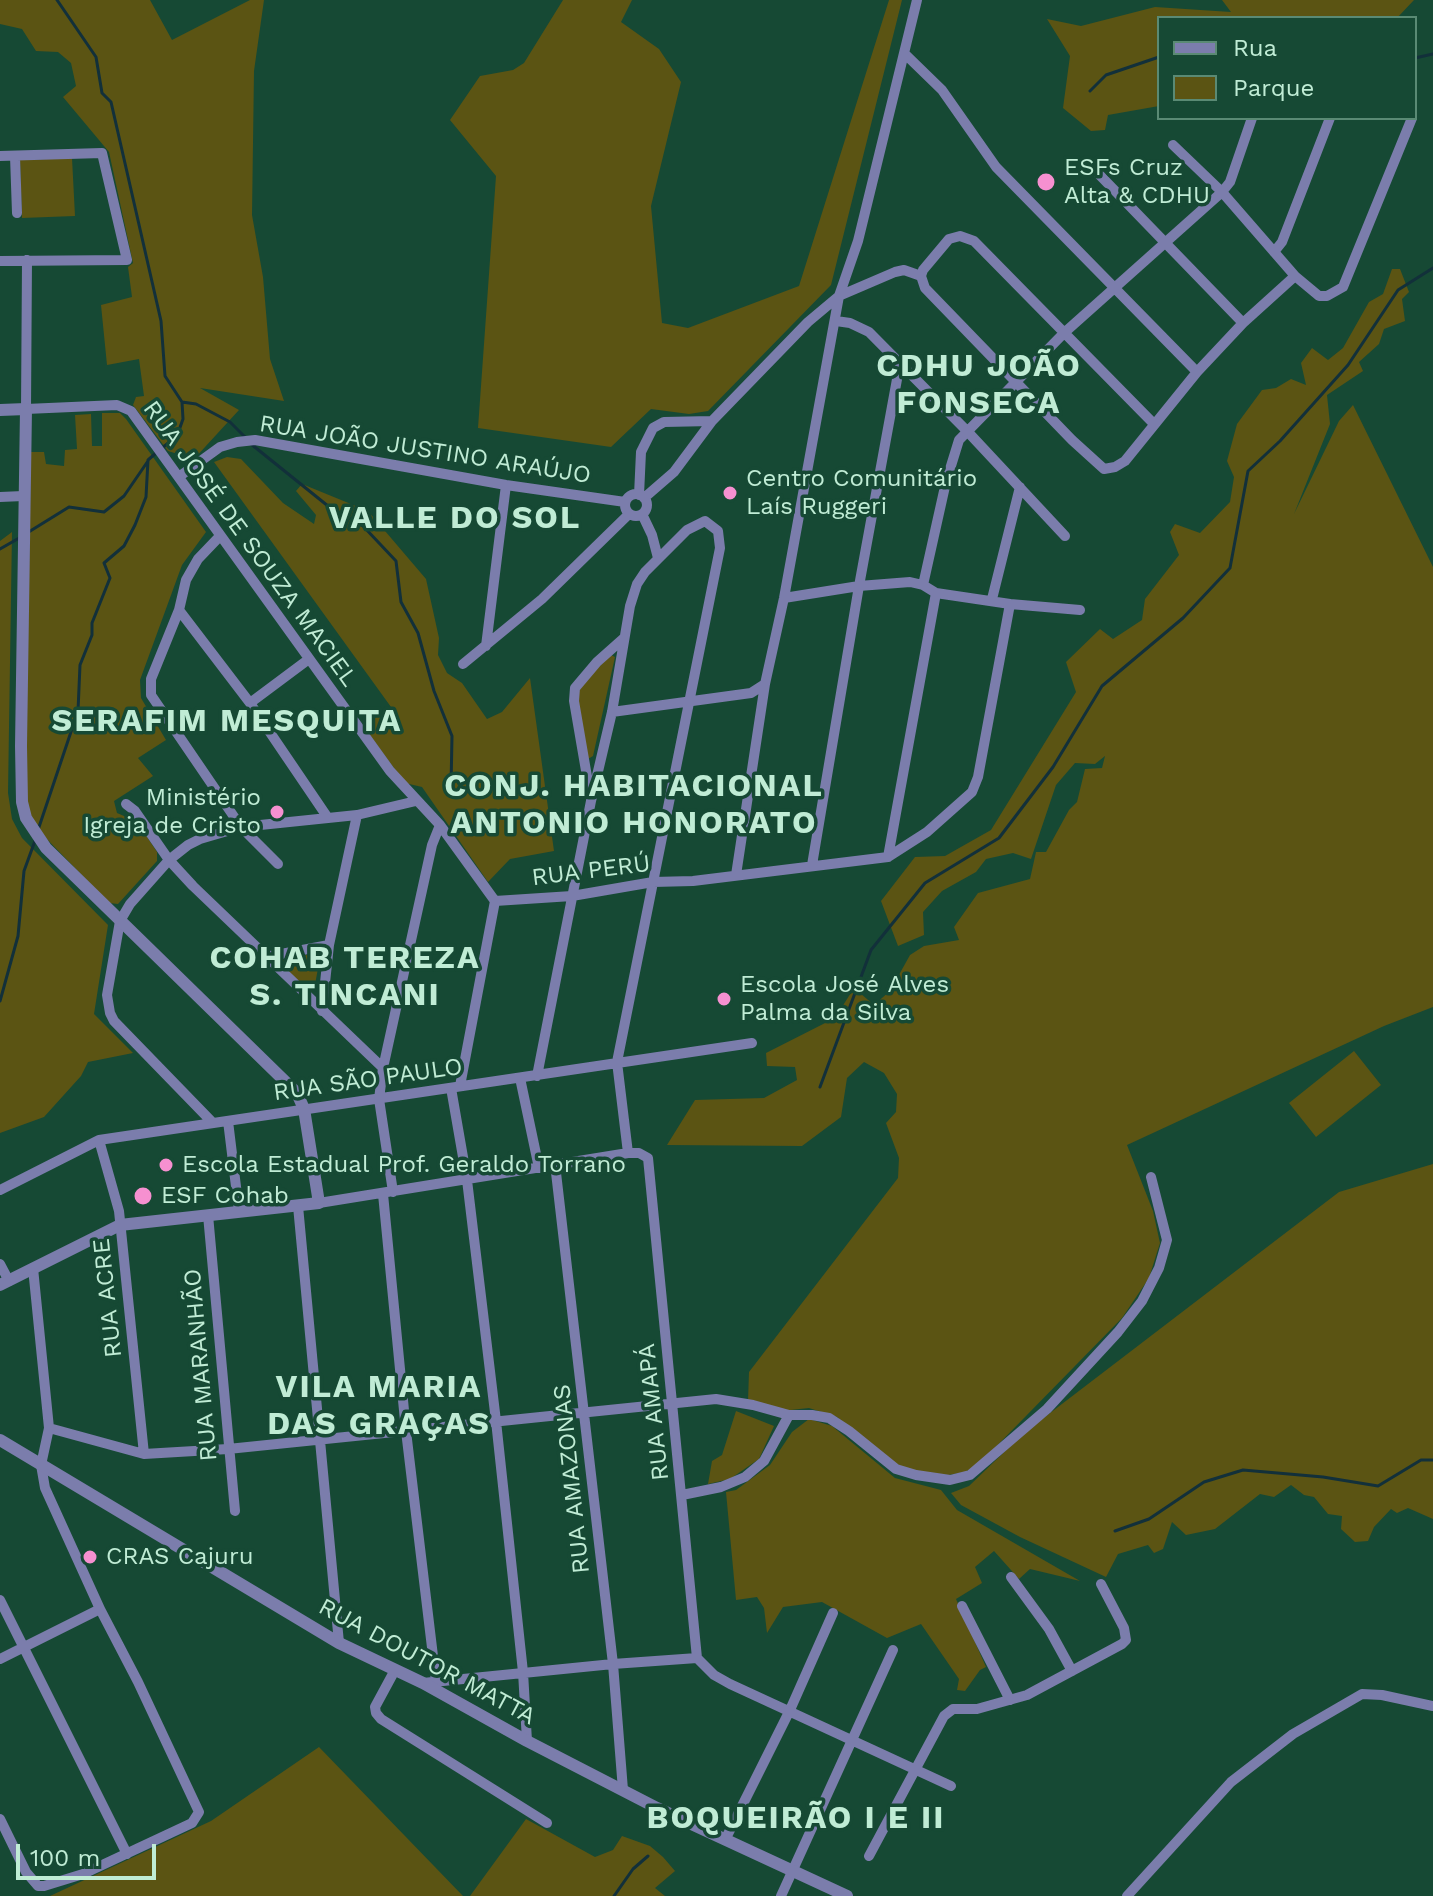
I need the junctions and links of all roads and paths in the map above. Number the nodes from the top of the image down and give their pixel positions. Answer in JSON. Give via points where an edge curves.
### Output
{"nodes":[{"id":1,"x":917,"y":0,"type":"edge"},
{"id":2,"x":905,"y":54,"type":"junction"},
{"id":3,"x":1251,"y":120,"type":"edge"},
{"id":4,"x":1329,"y":120,"type":"edge"},
{"id":5,"x":1411,"y":120,"type":"edge"},
{"id":6,"x":1173,"y":145,"type":"dead end"},
{"id":7,"x":0,"y":156,"type":"edge"},
{"id":8,"x":15,"y":156,"type":"junction"},
{"id":9,"x":1089,"y":164,"type":"dead end"},
{"id":10,"x":1222,"y":192,"type":"junction"},
{"id":11,"x":17,"y":213,"type":"dead end"},
{"id":12,"x":1167,"y":244,"type":"junction"},
{"id":13,"x":1274,"y":252,"type":"junction"},
{"id":14,"x":27,"y":260,"type":"junction"},
{"id":15,"x":0,"y":261,"type":"edge"},
{"id":16,"x":1295,"y":276,"type":"junction"},
{"id":17,"x":922,"y":279,"type":"junction"},
{"id":18,"x":1115,"y":288,"type":"junction"},
{"id":19,"x":839,"y":296,"type":"junction"},
{"id":20,"x":836,"y":321,"type":"junction"},
{"id":21,"x":1243,"y":323,"type":"junction"},
{"id":22,"x":1064,"y":333,"type":"junction"},
{"id":23,"x":900,"y":363,"type":"junction"},
{"id":24,"x":1197,"y":372,"type":"junction"},
{"id":25,"x":1017,"y":382,"type":"junction"},
{"id":26,"x":26,"y":409,"type":"junction"},
{"id":27,"x":0,"y":410,"type":"edge"},
{"id":28,"x":712,"y":421,"type":"junction"},
{"id":29,"x":1154,"y":424,"type":"junction"},
{"id":30,"x":967,"y":431,"type":"junction"},
{"id":31,"x":180,"y":476,"type":"junction"},
{"id":32,"x":506,"y":485,"type":"junction"},
{"id":33,"x":1020,"y":487,"type":"junction"},
{"id":34,"x":23,"y":496,"type":"junction"},
{"id":35,"x":642,"y":496,"type":"junction"},
{"id":36,"x":0,"y":497,"type":"edge"},
{"id":37,"x":625,"y":502,"type":"junction"},
{"id":38,"x":629,"y":514,"type":"junction"},
{"id":39,"x":642,"y":514,"type":"junction"},
{"id":40,"x":220,"y":536,"type":"junction"},
{"id":41,"x":1065,"y":536,"type":"dead end"},
{"id":42,"x":658,"y":558,"type":"junction"},
{"id":43,"x":923,"y":585,"type":"junction"},
{"id":44,"x":859,"y":586,"type":"junction"},
{"id":45,"x":936,"y":593,"type":"junction"},
{"id":46,"x":784,"y":598,"type":"junction"},
{"id":47,"x":992,"y":599,"type":"junction"},
{"id":48,"x":1010,"y":604,"type":"junction"},
{"id":49,"x":179,"y":610,"type":"junction"},
{"id":50,"x":1080,"y":610,"type":"dead end"},
{"id":51,"x":624,"y":638,"type":"junction"},
{"id":52,"x":486,"y":646,"type":"junction"},
{"id":53,"x":309,"y":659,"type":"junction"},
{"id":54,"x":463,"y":664,"type":"dead end"},
{"id":55,"x":765,"y":684,"type":"junction"},
{"id":56,"x":690,"y":701,"type":"junction"},
{"id":57,"x":250,"y":703,"type":"junction"},
{"id":58,"x":612,"y":712,"type":"junction"},
{"id":59,"x":416,"y":801,"type":"junction"},
{"id":60,"x":591,"y":801,"type":"junction"},
{"id":61,"x":126,"y":804,"type":"dead end"},
{"id":62,"x":357,"y":815,"type":"junction"},
{"id":63,"x":328,"y":818,"type":"junction"},
{"id":64,"x":440,"y":825,"type":"junction"},
{"id":65,"x":241,"y":827,"type":"junction"},
{"id":66,"x":888,"y":857,"type":"junction"},
{"id":67,"x":169,"y":860,"type":"junction"},
{"id":68,"x":278,"y":864,"type":"dead end"},
{"id":69,"x":812,"y":865,"type":"junction"},
{"id":70,"x":736,"y":875,"type":"junction"},
{"id":71,"x":653,"y":882,"type":"junction"},
{"id":72,"x":572,"y":896,"type":"junction"},
{"id":73,"x":495,"y":901,"type":"junction"},
{"id":74,"x":120,"y":921,"type":"junction"},
{"id":75,"x":329,"y":945,"type":"junction"},
{"id":76,"x":265,"y":957,"type":"junction"},
{"id":77,"x":322,"y":1011,"type":"junction"},
{"id":78,"x":752,"y":1043,"type":"dead end"},
{"id":79,"x":617,"y":1062,"type":"junction"},
{"id":80,"x":383,"y":1068,"type":"junction"},
{"id":81,"x":537,"y":1076,"type":"junction"},
{"id":82,"x":520,"y":1078,"type":"junction"},
{"id":83,"x":455,"y":1087,"type":"junction"},
{"id":84,"x":379,"y":1099,"type":"junction"},
{"id":85,"x":304,"y":1109,"type":"junction"},
{"id":86,"x":228,"y":1121,"type":"junction"},
{"id":87,"x":213,"y":1123,"type":"junction"},
{"id":88,"x":99,"y":1140,"type":"junction"},
{"id":89,"x":628,"y":1153,"type":"junction"},
{"id":90,"x":555,"y":1164,"type":"junction"},
{"id":91,"x":539,"y":1168,"type":"junction"},
{"id":92,"x":1151,"y":1177,"type":"dead end"},
{"id":93,"x":467,"y":1180,"type":"junction"},
{"id":94,"x":0,"y":1190,"type":"edge"},
{"id":95,"x":388,"y":1193,"type":"junction"},
{"id":96,"x":319,"y":1203,"type":"junction"},
{"id":97,"x":298,"y":1206,"type":"junction"},
{"id":98,"x":239,"y":1211,"type":"junction"},
{"id":99,"x":208,"y":1215,"type":"junction"},
{"id":100,"x":120,"y":1225,"type":"junction"},
{"id":101,"x":0,"y":1264,"type":"edge"},
{"id":102,"x":33,"y":1268,"type":"junction"},
{"id":103,"x":4,"y":1283,"type":"edge"},
{"id":104,"x":673,"y":1403,"type":"junction"},
{"id":105,"x":585,"y":1412,"type":"junction"},
{"id":106,"x":789,"y":1415,"type":"junction"},
{"id":107,"x":496,"y":1421,"type":"junction"},
{"id":108,"x":49,"y":1428,"type":"junction"},
{"id":109,"x":406,"y":1431,"type":"junction"},
{"id":110,"x":318,"y":1438,"type":"junction"},
{"id":111,"x":0,"y":1440,"type":"edge"},
{"id":112,"x":228,"y":1449,"type":"junction"},
{"id":113,"x":144,"y":1454,"type":"junction"},
{"id":114,"x":41,"y":1465,"type":"junction"},
{"id":115,"x":682,"y":1495,"type":"junction"},
{"id":116,"x":235,"y":1511,"type":"dead end"},
{"id":117,"x":1011,"y":1577,"type":"dead end"},
{"id":118,"x":1101,"y":1584,"type":"dead end"},
{"id":119,"x":0,"y":1600,"type":"edge"},
{"id":120,"x":962,"y":1606,"type":"dead end"},
{"id":121,"x":100,"y":1609,"type":"junction"},
{"id":122,"x":833,"y":1613,"type":"dead end"},
{"id":123,"x":339,"y":1643,"type":"junction"},
{"id":124,"x":24,"y":1647,"type":"junction"},
{"id":125,"x":893,"y":1650,"type":"dead end"},
{"id":126,"x":697,"y":1658,"type":"junction"},
{"id":127,"x":0,"y":1659,"type":"edge"},
{"id":128,"x":613,"y":1664,"type":"junction"},
{"id":129,"x":395,"y":1670,"type":"junction"},
{"id":130,"x":1072,"y":1671,"type":"junction"},
{"id":131,"x":523,"y":1672,"type":"junction"},
{"id":132,"x":430,"y":1682,"type":"junction"},
{"id":133,"x":1010,"y":1700,"type":"junction"},
{"id":134,"x":1433,"y":1706,"type":"edge"},
{"id":135,"x":790,"y":1710,"type":"junction"},
{"id":136,"x":852,"y":1739,"type":"junction"},
{"id":137,"x":527,"y":1741,"type":"junction"},
{"id":138,"x":917,"y":1769,"type":"junction"},
{"id":139,"x":951,"y":1786,"type":"dead end"},
{"id":140,"x":623,"y":1790,"type":"junction"},
{"id":141,"x":0,"y":1819,"type":"edge"},
{"id":142,"x":547,"y":1823,"type":"dead end"},
{"id":143,"x":725,"y":1840,"type":"junction"},
{"id":144,"x":127,"y":1854,"type":"junction"},
{"id":145,"x":869,"y":1856,"type":"dead end"},
{"id":146,"x":793,"y":1871,"type":"junction"},
{"id":147,"x":781,"y":1896,"type":"edge"},
{"id":148,"x":847,"y":1896,"type":"edge"},
{"id":149,"x":1127,"y":1896,"type":"edge"}],
"edges":[{"from":1,"to":2,"type":"street"},
{"from":2,"to":18,"type":"street","via":[[942,90],[996,167]]},
{"from":2,"to":19,"type":"street"},
{"from":3,"to":10,"type":"street"},
{"from":4,"to":13,"type":"street"},
{"from":5,"to":16,"type":"street","via":[[1343,287],[1319,296]]},
{"from":6,"to":10,"type":"street"},
{"from":7,"to":8,"type":"street"},
{"from":8,"to":11,"type":"street"},
{"from":8,"to":14,"type":"street","via":[[102,153],[127,260]]},
{"from":9,"to":12,"type":"street"},
{"from":10,"to":12,"type":"street"},
{"from":10,"to":13,"type":"street"},
{"from":12,"to":18,"type":"street"},
{"from":12,"to":21,"type":"street"},
{"from":13,"to":16,"type":"street"},
{"from":14,"to":15,"type":"street"},
{"from":14,"to":26,"type":"street"},
{"from":16,"to":21,"type":"street"},
{"from":17,"to":19,"type":"street","via":[[904,270]]},
{"from":17,"to":22,"type":"street","via":[[943,245],[966,237]]},
{"from":17,"to":25,"type":"street"},
{"from":18,"to":22,"type":"street"},
{"from":18,"to":24,"type":"street"},
{"from":19,"to":20,"type":"street"},
{"from":19,"to":28,"type":"street"},
{"from":20,"to":23,"type":"street","via":[[869,332]]},
{"from":20,"to":46,"type":"street"},
{"from":21,"to":24,"type":"street"},
{"from":22,"to":25,"type":"street"},
{"from":22,"to":29,"type":"street"},
{"from":23,"to":30,"type":"street"},
{"from":23,"to":44,"type":"street"},
{"from":24,"to":29,"type":"street"},
{"from":25,"to":29,"type":"street","via":[[1104,469],[1125,461]]},
{"from":25,"to":30,"type":"street"},
{"from":26,"to":27,"type":"street"},
{"from":26,"to":31,"type":"street","name":"RUA JOSÉ DE SOUZA MACIEL","via":[[117,405],[131,411]]},
{"from":26,"to":34,"type":"street"},
{"from":28,"to":35,"type":"street","via":[[674,472]]},
{"from":28,"to":35,"type":"street","via":[[664,422],[653,428],[641,452]]},
{"from":30,"to":33,"type":"street"},
{"from":30,"to":43,"type":"street","via":[[952,459]]},
{"from":31,"to":32,"type":"street","name":"RUA JOÃO JUSTINO ARAÚJO","via":[[220,447],[255,440]]},
{"from":31,"to":40,"type":"street","name":"RUA JOSÉ DE SOUZA MACIEL"},
{"from":32,"to":37,"type":"street","name":"RUA JOÃO JUSTINO ARAÚJO"},
{"from":32,"to":52,"type":"street"},
{"from":33,"to":41,"type":"street"},
{"from":33,"to":47,"type":"street"},
{"from":34,"to":36,"type":"street"},
{"from":34,"to":74,"type":"street","via":[[22,802],[46,848]]},
{"from":35,"to":37,"type":"street","via":[[631,495]]},
{"from":35,"to":39,"type":"street","via":[[647,508]]},
{"from":37,"to":38,"type":"street"},
{"from":38,"to":39,"type":"street"},
{"from":38,"to":52,"type":"street"},
{"from":39,"to":42,"type":"street"},
{"from":40,"to":49,"type":"street","via":[[186,580]]},
{"from":40,"to":53,"type":"street","name":"RUA JOSÉ DE SOUZA MACIEL"},
{"from":42,"to":51,"type":"street","via":[[637,584]]},
{"from":42,"to":56,"type":"street","via":[[697,523],[705,521],[718,531],[720,548]]},
{"from":43,"to":44,"type":"street"},
{"from":43,"to":45,"type":"street"},
{"from":44,"to":46,"type":"street"},
{"from":44,"to":69,"type":"street"},
{"from":45,"to":47,"type":"street"},
{"from":45,"to":66,"type":"street"},
{"from":46,"to":55,"type":"street"},
{"from":47,"to":48,"type":"street"},
{"from":48,"to":50,"type":"street"},
{"from":48,"to":66,"type":"street","via":[[972,792],[927,832]]},
{"from":49,"to":57,"type":"street"},
{"from":49,"to":65,"type":"street","via":[[151,679],[151,695]]},
{"from":51,"to":58,"type":"street"},
{"from":51,"to":60,"type":"street","via":[[575,688]]},
{"from":52,"to":54,"type":"street"},
{"from":53,"to":57,"type":"street"},
{"from":53,"to":59,"type":"street","name":"RUA JOSÉ DE SOUZA MACIEL"},
{"from":55,"to":56,"type":"street","via":[[751,693]]},
{"from":55,"to":70,"type":"street"},
{"from":56,"to":58,"type":"street"},
{"from":56,"to":71,"type":"street"},
{"from":57,"to":63,"type":"street"},
{"from":58,"to":60,"type":"street"},
{"from":59,"to":62,"type":"street"},
{"from":59,"to":64,"type":"street","name":"RUA JOSÉ DE SOUZA MACIEL"},
{"from":60,"to":72,"type":"street"},
{"from":61,"to":67,"type":"street"},
{"from":62,"to":63,"type":"street"},
{"from":62,"to":75,"type":"street"},
{"from":63,"to":65,"type":"street"},
{"from":64,"to":73,"type":"street","name":"RUA JOSÉ DE SOUZA MACIEL"},
{"from":64,"to":80,"type":"street"},
{"from":65,"to":67,"type":"street","via":[[188,845]]},
{"from":65,"to":68,"type":"street"},
{"from":66,"to":69,"type":"street","name":"RUA PERÚ"},
{"from":67,"to":74,"type":"street"},
{"from":67,"to":76,"type":"street"},
{"from":69,"to":70,"type":"street","name":"RUA PERÚ"},
{"from":70,"to":71,"type":"street","name":"RUA PERÚ"},
{"from":71,"to":72,"type":"street","name":"RUA PERÚ"},
{"from":71,"to":79,"type":"street"},
{"from":72,"to":73,"type":"street","name":"RUA PERÚ"},
{"from":72,"to":81,"type":"street"},
{"from":73,"to":83,"type":"street"},
{"from":74,"to":85,"type":"street","via":[[284,1078]]},
{"from":74,"to":87,"type":"street","via":[[107,995],[114,1021]]},
{"from":75,"to":76,"type":"street"},
{"from":75,"to":77,"type":"street"},
{"from":76,"to":77,"type":"street"},
{"from":77,"to":80,"type":"street"},
{"from":78,"to":79,"type":"street","name":"RUA SÃO PAULO"},
{"from":79,"to":81,"type":"street","name":"RUA SÃO PAULO"},
{"from":79,"to":89,"type":"street"},
{"from":80,"to":84,"type":"street"},
{"from":81,"to":82,"type":"street","name":"RUA SÃO PAULO"},
{"from":82,"to":83,"type":"street","name":"RUA SÃO PAULO"},
{"from":82,"to":91,"type":"street"},
{"from":83,"to":84,"type":"street","name":"RUA SÃO PAULO"},
{"from":83,"to":93,"type":"street"},
{"from":84,"to":85,"type":"street","name":"RUA SÃO PAULO"},
{"from":84,"to":95,"type":"street"},
{"from":85,"to":86,"type":"street","name":"RUA SÃO PAULO"},
{"from":85,"to":96,"type":"street"},
{"from":86,"to":87,"type":"street","name":"RUA SÃO PAULO"},
{"from":86,"to":98,"type":"street"},
{"from":87,"to":88,"type":"street","name":"RUA SÃO PAULO"},
{"from":88,"to":94,"type":"street","name":"RUA SÃO PAULO"},
{"from":88,"to":100,"type":"street","name":"RUA ACRE"},
{"from":89,"to":90,"type":"street"},
{"from":89,"to":104,"type":"street","name":"RUA AMAPÁ","via":[[639,1153],[650,1162]]},
{"from":90,"to":91,"type":"street"},
{"from":90,"to":105,"type":"street","name":"RUA AMAZONAS"},
{"from":91,"to":93,"type":"street"},
{"from":92,"to":106,"type":"street","via":[[1167,1240],[1142,1301],[1047,1409],[970,1475],[950,1480],[896,1469],[829,1418]]},
{"from":93,"to":95,"type":"street"},
{"from":93,"to":107,"type":"street"},
{"from":95,"to":96,"type":"street"},
{"from":95,"to":109,"type":"street"},
{"from":96,"to":97,"type":"street"},
{"from":97,"to":98,"type":"street"},
{"from":97,"to":110,"type":"street"},
{"from":98,"to":99,"type":"street"},
{"from":99,"to":100,"type":"street"},
{"from":99,"to":112,"type":"street","name":"RUA MARANHÃO"},
{"from":100,"to":102,"type":"street"},
{"from":100,"to":113,"type":"street","name":"RUA ACRE"},
{"from":101,"to":103,"type":"street"},
{"from":102,"to":103,"type":"street"},
{"from":102,"to":108,"type":"street"},
{"from":104,"to":105,"type":"street"},
{"from":104,"to":106,"type":"street","via":[[716,1399]]},
{"from":104,"to":115,"type":"street","name":"RUA AMAPÁ"},
{"from":105,"to":107,"type":"street"},
{"from":105,"to":128,"type":"street","name":"RUA AMAZONAS"},
{"from":106,"to":115,"type":"street","via":[[764,1461],[745,1477]]},
{"from":107,"to":109,"type":"street"},
{"from":107,"to":131,"type":"street"},
{"from":108,"to":113,"type":"street"},
{"from":108,"to":114,"type":"street"},
{"from":109,"to":110,"type":"street"},
{"from":109,"to":132,"type":"street"},
{"from":110,"to":112,"type":"street"},
{"from":110,"to":123,"type":"street"},
{"from":111,"to":114,"type":"street","name":"RUA DOUTOR MATTA"},
{"from":112,"to":113,"type":"street"},
{"from":112,"to":116,"type":"street","name":"RUA MARANHÃO"},
{"from":114,"to":121,"type":"street","via":[[51,1504]]},
{"from":114,"to":123,"type":"street","name":"RUA DOUTOR MATTA"},
{"from":115,"to":126,"type":"street","name":"RUA AMAPÁ"},
{"from":117,"to":130,"type":"street"},
{"from":118,"to":130,"type":"street","via":[[1126,1640]]},
{"from":119,"to":124,"type":"street"},
{"from":120,"to":133,"type":"street"},
{"from":121,"to":124,"type":"street"},
{"from":121,"to":144,"type":"street","via":[[199,1812],[192,1823]]},
{"from":122,"to":135,"type":"street"},
{"from":123,"to":129,"type":"street","name":"RUA DOUTOR MATTA"},
{"from":124,"to":127,"type":"street"},
{"from":124,"to":144,"type":"street"},
{"from":125,"to":136,"type":"street"},
{"from":126,"to":128,"type":"street"},
{"from":126,"to":135,"type":"street","via":[[730,1684]]},
{"from":128,"to":131,"type":"street"},
{"from":128,"to":140,"type":"street","name":"RUA AMAZONAS"},
{"from":129,"to":132,"type":"street","name":"RUA DOUTOR MATTA"},
{"from":129,"to":142,"type":"street","via":[[375,1707],[381,1719]]},
{"from":130,"to":133,"type":"street"},
{"from":131,"to":132,"type":"street"},
{"from":131,"to":137,"type":"street"},
{"from":132,"to":137,"type":"street","name":"RUA DOUTOR MATTA"},
{"from":133,"to":138,"type":"street","via":[[953,1709],[934,1731]]},
{"from":134,"to":149,"type":"street","via":[[1362,1694],[1293,1734],[1231,1782]]},
{"from":135,"to":136,"type":"street"},
{"from":135,"to":143,"type":"street"},
{"from":136,"to":138,"type":"street"},
{"from":136,"to":146,"type":"street"},
{"from":137,"to":140,"type":"street","name":"RUA DOUTOR MATTA"},
{"from":138,"to":139,"type":"street"},
{"from":138,"to":145,"type":"street"},
{"from":140,"to":143,"type":"street","name":"RUA DOUTOR MATTA"},
{"from":141,"to":144,"type":"street","via":[[38,1886]]},
{"from":143,"to":146,"type":"street","name":"RUA DOUTOR MATTA"},
{"from":146,"to":147,"type":"street"},
{"from":146,"to":148,"type":"street","name":"RUA DOUTOR MATTA"}]}
